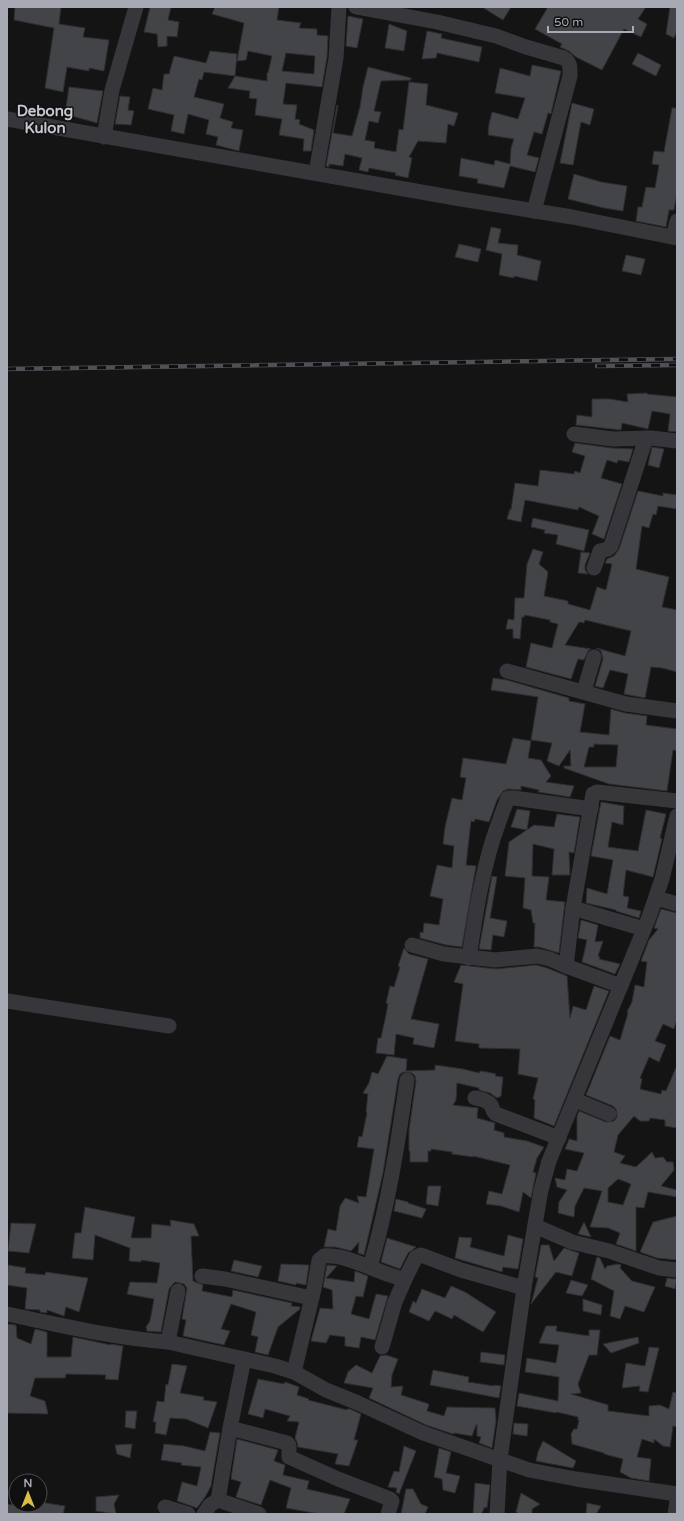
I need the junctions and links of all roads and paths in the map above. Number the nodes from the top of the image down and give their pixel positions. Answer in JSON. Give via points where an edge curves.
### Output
{"nodes":[{"id":1,"x":136,"y":7,"type":"edge"},
{"id":2,"x":339,"y":7,"type":"edge"},
{"id":3,"x":356,"y":7,"type":"edge"},
{"id":4,"x":7,"y":119,"type":"edge"},
{"id":5,"x":104,"y":137,"type":"junction"},
{"id":6,"x":316,"y":173,"type":"junction"},
{"id":7,"x":534,"y":211,"type":"junction"},
{"id":8,"x":677,"y":221,"type":"edge"},
{"id":9,"x":675,"y":238,"type":"edge"},
{"id":10,"x":574,"y":434,"type":"dead end"},
{"id":11,"x":646,"y":438,"type":"junction"},
{"id":12,"x":677,"y":441,"type":"edge"},
{"id":13,"x":594,"y":568,"type":"dead end"},
{"id":14,"x":594,"y":657,"type":"dead end"},
{"id":15,"x":507,"y":671,"type":"dead end"},
{"id":16,"x":584,"y":691,"type":"junction"},
{"id":17,"x":677,"y":711,"type":"edge"},
{"id":18,"x":677,"y":801,"type":"edge"},
{"id":19,"x":591,"y":809,"type":"junction"},
{"id":20,"x":677,"y":816,"type":"edge"},
{"id":21,"x":656,"y":898,"type":"junction"},
{"id":22,"x":677,"y":904,"type":"edge"},
{"id":23,"x":573,"y":908,"type":"junction"},
{"id":24,"x":644,"y":929,"type":"junction"},
{"id":25,"x":412,"y":946,"type":"dead end"},
{"id":26,"x":469,"y":958,"type":"junction"},
{"id":27,"x":566,"y":966,"type":"junction"},
{"id":28,"x":621,"y":986,"type":"junction"},
{"id":29,"x":7,"y":1001,"type":"edge"},
{"id":30,"x":169,"y":1026,"type":"dead end"},
{"id":31,"x":407,"y":1080,"type":"dead end"},
{"id":32,"x":475,"y":1098,"type":"dead end"},
{"id":33,"x":574,"y":1100,"type":"junction"},
{"id":34,"x":609,"y":1114,"type":"dead end"},
{"id":35,"x":559,"y":1138,"type":"junction"},
{"id":36,"x":535,"y":1226,"type":"junction"},
{"id":37,"x":370,"y":1267,"type":"junction"},
{"id":38,"x":677,"y":1270,"type":"edge"},
{"id":39,"x":202,"y":1276,"type":"dead end"},
{"id":40,"x":405,"y":1279,"type":"junction"},
{"id":41,"x":524,"y":1288,"type":"junction"},
{"id":42,"x":178,"y":1291,"type":"dead end"},
{"id":43,"x":311,"y":1298,"type":"junction"},
{"id":44,"x":7,"y":1314,"type":"edge"},
{"id":45,"x":168,"y":1342,"type":"junction"},
{"id":46,"x":382,"y":1347,"type":"dead end"},
{"id":47,"x":244,"y":1359,"type":"junction"},
{"id":48,"x":294,"y":1372,"type":"junction"},
{"id":49,"x":230,"y":1428,"type":"junction"},
{"id":50,"x":500,"y":1459,"type":"junction"},
{"id":51,"x":677,"y":1494,"type":"edge"},
{"id":52,"x":218,"y":1500,"type":"junction"},
{"id":53,"x":677,"y":1500,"type":"edge"},
{"id":54,"x":165,"y":1507,"type":"dead end"},
{"id":55,"x":188,"y":1514,"type":"edge"},
{"id":56,"x":204,"y":1514,"type":"edge"},
{"id":57,"x":259,"y":1514,"type":"edge"},
{"id":58,"x":388,"y":1514,"type":"edge"},
{"id":59,"x":497,"y":1514,"type":"edge"},
{"id":60,"x":675,"y":1514,"type":"edge"}],
"edges":[{"from":1,"to":5,"type":"street","via":[[112,90]]},
{"from":2,"to":6,"type":"street","via":[[336,58]]},
{"from":3,"to":7,"type":"street","via":[[496,36],[568,60],[570,76]]},
{"from":4,"to":5,"type":"street"},
{"from":5,"to":6,"type":"street"},
{"from":6,"to":7,"type":"street"},
{"from":7,"to":9,"type":"street"},
{"from":8,"to":9,"type":"street"},
{"from":10,"to":11,"type":"street","via":[[613,439]]},
{"from":11,"to":12,"type":"street"},
{"from":11,"to":13,"type":"street","via":[[611,546],[600,551]]},
{"from":14,"to":16,"type":"street"},
{"from":15,"to":16,"type":"street"},
{"from":16,"to":17,"type":"street","via":[[626,704]]},
{"from":18,"to":19,"type":"street","via":[[596,792],[593,794]]},
{"from":19,"to":23,"type":"street"},
{"from":19,"to":26,"type":"street","via":[[508,798],[485,867]]},
{"from":20,"to":21,"type":"street"},
{"from":21,"to":22,"type":"street"},
{"from":21,"to":24,"type":"street"},
{"from":23,"to":24,"type":"street"},
{"from":23,"to":27,"type":"street"},
{"from":24,"to":28,"type":"street"},
{"from":25,"to":26,"type":"street"},
{"from":26,"to":27,"type":"street","via":[[495,960],[537,956]]},
{"from":27,"to":28,"type":"street"},
{"from":28,"to":33,"type":"street"},
{"from":29,"to":30,"type":"street"},
{"from":31,"to":37,"type":"street","via":[[396,1156],[381,1231]]},
{"from":32,"to":35,"type":"street","via":[[486,1102],[496,1114]]},
{"from":33,"to":34,"type":"street"},
{"from":33,"to":35,"type":"street"},
{"from":35,"to":36,"type":"street","via":[[541,1190]]},
{"from":36,"to":38,"type":"street","via":[[572,1242],[659,1268]]},
{"from":36,"to":41,"type":"street"},
{"from":37,"to":40,"type":"street"},
{"from":37,"to":43,"type":"street","via":[[337,1257],[322,1257],[319,1260]]},
{"from":39,"to":43,"type":"street"},
{"from":40,"to":41,"type":"street","via":[[416,1257],[421,1255],[461,1270]]},
{"from":40,"to":46,"type":"street","via":[[395,1302]]},
{"from":41,"to":50,"type":"street"},
{"from":42,"to":45,"type":"street"},
{"from":43,"to":48,"type":"street"},
{"from":44,"to":45,"type":"street"},
{"from":45,"to":47,"type":"street"},
{"from":47,"to":48,"type":"street"},
{"from":47,"to":49,"type":"street"},
{"from":48,"to":50,"type":"street","via":[[326,1390],[423,1434]]},
{"from":49,"to":52,"type":"street"},
{"from":49,"to":58,"type":"street","via":[[287,1443],[289,1457],[392,1501]]},
{"from":50,"to":51,"type":"street","via":[[537,1472]]},
{"from":50,"to":59,"type":"street"},
{"from":52,"to":56,"type":"street","via":[[210,1505]]},
{"from":52,"to":57,"type":"street"},
{"from":53,"to":60,"type":"street"},
{"from":54,"to":55,"type":"street"}]}
